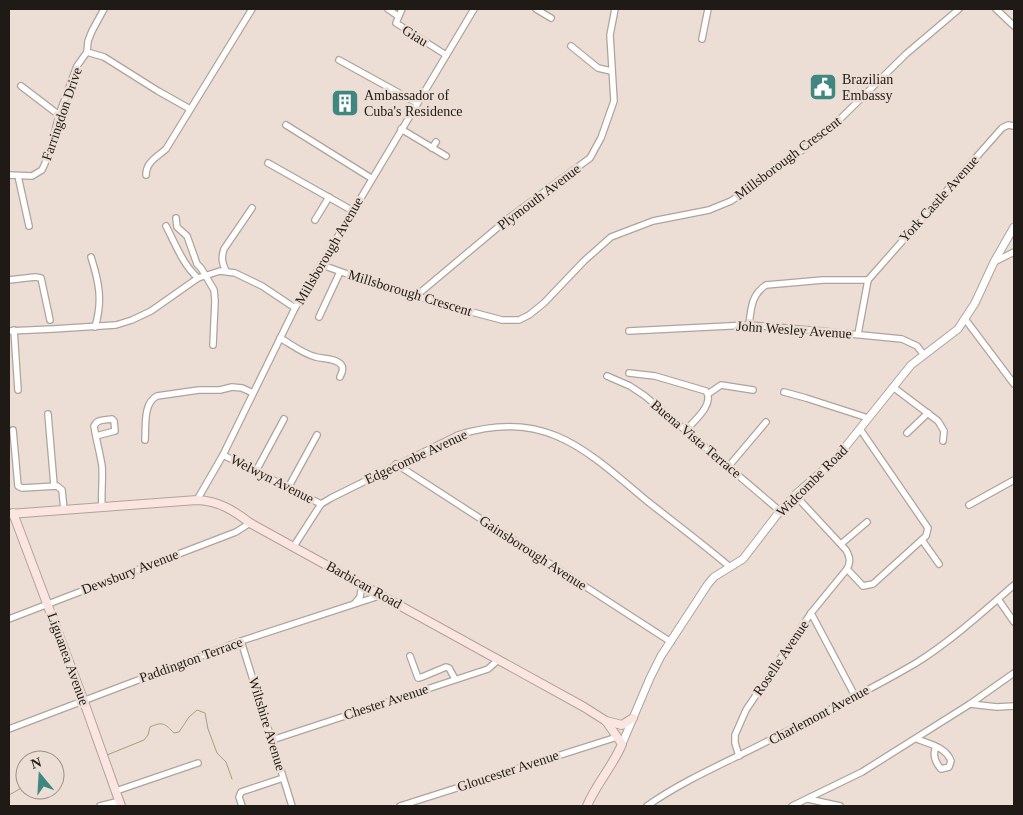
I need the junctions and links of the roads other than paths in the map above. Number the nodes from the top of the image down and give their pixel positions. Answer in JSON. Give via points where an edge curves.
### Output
{"nodes":[{"id":1,"x":104,"y":9,"type":"edge"},
{"id":2,"x":252,"y":9,"type":"edge"},
{"id":3,"x":388,"y":9,"type":"edge"},
{"id":4,"x":402,"y":9,"type":"edge"},
{"id":5,"x":472,"y":9,"type":"edge"},
{"id":6,"x":536,"y":9,"type":"edge"},
{"id":7,"x":615,"y":9,"type":"edge"},
{"id":8,"x":708,"y":9,"type":"edge"},
{"id":9,"x":959,"y":9,"type":"edge"},
{"id":10,"x":996,"y":9,"type":"edge"},
{"id":11,"x":398,"y":16,"type":"junction"},
{"id":12,"x":551,"y":18,"type":"dead end"},
{"id":13,"x":1014,"y":26,"type":"edge"},
{"id":14,"x":702,"y":39,"type":"dead end"},
{"id":15,"x":571,"y":46,"type":"dead end"},
{"id":16,"x":87,"y":52,"type":"junction"},
{"id":17,"x":444,"y":54,"type":"junction"},
{"id":18,"x":339,"y":60,"type":"dead end"},
{"id":19,"x":611,"y":71,"type":"junction"},
{"id":20,"x":21,"y":86,"type":"dead end"},
{"id":21,"x":415,"y":102,"type":"junction"},
{"id":22,"x":190,"y":108,"type":"junction"},
{"id":23,"x":59,"y":115,"type":"junction"},
{"id":24,"x":286,"y":125,"type":"dead end"},
{"id":25,"x":1014,"y":126,"type":"edge"},
{"id":26,"x":401,"y":129,"type":"junction"},
{"id":27,"x":436,"y":142,"type":"dead end"},
{"id":28,"x":432,"y":148,"type":"junction"},
{"id":29,"x":446,"y":156,"type":"dead end"},
{"id":30,"x":268,"y":162,"type":"dead end"},
{"id":31,"x":9,"y":175,"type":"edge"},
{"id":32,"x":146,"y":175,"type":"dead end"},
{"id":33,"x":18,"y":176,"type":"junction"},
{"id":34,"x":372,"y":178,"type":"junction"},
{"id":35,"x":329,"y":197,"type":"junction"},
{"id":36,"x":252,"y":208,"type":"dead end"},
{"id":37,"x":353,"y":211,"type":"junction"},
{"id":38,"x":176,"y":218,"type":"dead end"},
{"id":39,"x":315,"y":220,"type":"dead end"},
{"id":40,"x":29,"y":226,"type":"dead end"},
{"id":41,"x":166,"y":226,"type":"dead end"},
{"id":42,"x":1014,"y":227,"type":"edge"},
{"id":43,"x":1014,"y":252,"type":"edge"},
{"id":44,"x":91,"y":257,"type":"dead end"},
{"id":45,"x":994,"y":262,"type":"junction"},
{"id":46,"x":322,"y":265,"type":"junction"},
{"id":47,"x":226,"y":271,"type":"junction"},
{"id":48,"x":340,"y":272,"type":"junction"},
{"id":49,"x":204,"y":275,"type":"junction"},
{"id":50,"x":198,"y":278,"type":"junction"},
{"id":51,"x":9,"y":280,"type":"edge"},
{"id":52,"x":868,"y":280,"type":"junction"},
{"id":53,"x":416,"y":296,"type":"junction"},
{"id":54,"x":296,"y":308,"type":"junction"},
{"id":55,"x":319,"y":317,"type":"dead end"},
{"id":56,"x":965,"y":319,"type":"junction"},
{"id":57,"x":50,"y":320,"type":"dead end"},
{"id":58,"x":749,"y":325,"type":"junction"},
{"id":59,"x":95,"y":327,"type":"junction"},
{"id":60,"x":11,"y":331,"type":"edge"},
{"id":61,"x":629,"y":332,"type":"dead end"},
{"id":62,"x":858,"y":334,"type":"junction"},
{"id":63,"x":280,"y":338,"type":"junction"},
{"id":64,"x":212,"y":345,"type":"dead end"},
{"id":65,"x":924,"y":355,"type":"junction"},
{"id":66,"x":629,"y":373,"type":"dead end"},
{"id":67,"x":606,"y":376,"type":"dead end"},
{"id":68,"x":340,"y":378,"type":"dead end"},
{"id":69,"x":1014,"y":383,"type":"edge"},
{"id":70,"x":893,"y":387,"type":"junction"},
{"id":71,"x":18,"y":390,"type":"dead end"},
{"id":72,"x":753,"y":390,"type":"dead end"},
{"id":73,"x":784,"y":392,"type":"dead end"},
{"id":74,"x":253,"y":393,"type":"junction"},
{"id":75,"x":708,"y":394,"type":"junction"},
{"id":76,"x":928,"y":413,"type":"junction"},
{"id":77,"x":48,"y":414,"type":"dead end"},
{"id":78,"x":868,"y":418,"type":"junction"},
{"id":79,"x":284,"y":419,"type":"dead end"},
{"id":80,"x":766,"y":422,"type":"dead end"},
{"id":81,"x":860,"y":429,"type":"junction"},
{"id":82,"x":13,"y":430,"type":"dead end"},
{"id":83,"x":686,"y":430,"type":"junction"},
{"id":84,"x":907,"y":433,"type":"dead end"},
{"id":85,"x":317,"y":435,"type":"dead end"},
{"id":86,"x":96,"y":436,"type":"dead end"},
{"id":87,"x":145,"y":440,"type":"dead end"},
{"id":88,"x":943,"y":441,"type":"dead end"},
{"id":89,"x":223,"y":454,"type":"junction"},
{"id":90,"x":396,"y":464,"type":"junction"},
{"id":91,"x":728,"y":467,"type":"junction"},
{"id":92,"x":256,"y":472,"type":"junction"},
{"id":93,"x":1014,"y":480,"type":"edge"},
{"id":94,"x":54,"y":485,"type":"junction"},
{"id":95,"x":288,"y":488,"type":"junction"},
{"id":96,"x":795,"y":495,"type":"junction"},
{"id":97,"x":197,"y":500,"type":"junction"},
{"id":98,"x":321,"y":504,"type":"junction"},
{"id":99,"x":969,"y":505,"type":"dead end"},
{"id":100,"x":102,"y":507,"type":"junction"},
{"id":101,"x":64,"y":510,"type":"junction"},
{"id":102,"x":780,"y":511,"type":"junction"},
{"id":103,"x":11,"y":513,"type":"edge"},
{"id":104,"x":867,"y":522,"type":"dead end"},
{"id":105,"x":250,"y":523,"type":"junction"},
{"id":106,"x":922,"y":540,"type":"junction"},
{"id":107,"x":841,"y":544,"type":"junction"},
{"id":108,"x":294,"y":546,"type":"junction"},
{"id":109,"x":939,"y":564,"type":"dead end"},
{"id":110,"x":730,"y":567,"type":"junction"},
{"id":111,"x":847,"y":569,"type":"junction"},
{"id":112,"x":362,"y":584,"type":"junction"},
{"id":113,"x":1014,"y":585,"type":"edge"},
{"id":114,"x":382,"y":595,"type":"junction"},
{"id":115,"x":998,"y":599,"type":"junction"},
{"id":116,"x":353,"y":604,"type":"junction"},
{"id":117,"x":48,"y":605,"type":"junction"},
{"id":118,"x":811,"y":613,"type":"junction"},
{"id":119,"x":9,"y":619,"type":"edge"},
{"id":120,"x":1014,"y":622,"type":"edge"},
{"id":121,"x":241,"y":641,"type":"junction"},
{"id":122,"x":671,"y":642,"type":"junction"},
{"id":123,"x":410,"y":656,"type":"dead end"},
{"id":124,"x":498,"y":660,"type":"junction"},
{"id":125,"x":1014,"y":673,"type":"edge"},
{"id":126,"x":455,"y":680,"type":"junction"},
{"id":127,"x":855,"y":696,"type":"junction"},
{"id":128,"x":83,"y":699,"type":"junction"},
{"id":129,"x":970,"y":704,"type":"junction"},
{"id":130,"x":1014,"y":706,"type":"edge"},
{"id":131,"x":633,"y":718,"type":"junction"},
{"id":132,"x":606,"y":721,"type":"junction"},
{"id":133,"x":9,"y":728,"type":"edge"},
{"id":134,"x":617,"y":736,"type":"junction"},
{"id":135,"x":917,"y":739,"type":"junction"},
{"id":136,"x":272,"y":740,"type":"junction"},
{"id":137,"x":622,"y":744,"type":"junction"},
{"id":138,"x":936,"y":747,"type":"dead end"},
{"id":139,"x":739,"y":756,"type":"junction"},
{"id":140,"x":198,"y":763,"type":"dead end"},
{"id":141,"x":283,"y":778,"type":"junction"},
{"id":142,"x":116,"y":791,"type":"junction"},
{"id":143,"x":808,"y":798,"type":"junction"},
{"id":144,"x":121,"y":803,"type":"edge"},
{"id":145,"x":100,"y":806,"type":"edge"},
{"id":146,"x":242,"y":806,"type":"edge"},
{"id":147,"x":292,"y":806,"type":"edge"},
{"id":148,"x":400,"y":806,"type":"edge"},
{"id":149,"x":587,"y":806,"type":"edge"},
{"id":150,"x":646,"y":806,"type":"edge"},
{"id":151,"x":792,"y":806,"type":"edge"},
{"id":152,"x":840,"y":806,"type":"edge"}],
"edges":[{"from":1,"to":16,"type":"street","via":[[88,41]]},
{"from":2,"to":22,"type":"street"},
{"from":3,"to":11,"type":"street","name":"Giau"},
{"from":4,"to":11,"type":"street","name":"Giau"},
{"from":5,"to":17,"type":"street","name":"Millsborough Avenue"},
{"from":6,"to":12,"type":"street"},
{"from":7,"to":19,"type":"street","name":"Plymouth Avenue","via":[[610,35]]},
{"from":8,"to":14,"type":"street"},
{"from":9,"to":53,"type":"street","name":"Millsborough Crescent","via":[[906,54],[829,130],[758,183],[710,210],[652,222],[611,237],[530,316],[502,320]]},
{"from":10,"to":13,"type":"street"},
{"from":11,"to":17,"type":"street","name":"Giau","via":[[397,25]]},
{"from":15,"to":19,"type":"street","via":[[598,68]]},
{"from":16,"to":22,"type":"street","name":"Farringdon Drive","via":[[104,57],[158,92]]},
{"from":16,"to":23,"type":"street","name":"Farringdon Drive","via":[[77,66]]},
{"from":17,"to":21,"type":"street","name":"Millsborough Avenue"},
{"from":18,"to":21,"type":"street"},
{"from":19,"to":53,"type":"street","name":"Plymouth Avenue","via":[[614,101],[602,138],[590,158],[509,218]]},
{"from":20,"to":23,"type":"street"},
{"from":21,"to":26,"type":"street","name":"Millsborough Avenue"},
{"from":22,"to":32,"type":"street","via":[[166,149],[146,168]]},
{"from":23,"to":33,"type":"street","name":"Farringdon Drive","via":[[42,170],[32,176]]},
{"from":24,"to":34,"type":"street"},
{"from":25,"to":52,"type":"street","name":"York Castle Avenue","via":[[1002,128]]},
{"from":26,"to":28,"type":"street"},
{"from":26,"to":34,"type":"street","name":"Millsborough Avenue"},
{"from":27,"to":28,"type":"street"},
{"from":28,"to":29,"type":"street","via":[[440,149]]},
{"from":30,"to":35,"type":"street"},
{"from":31,"to":33,"type":"street","name":"Farringdon Drive"},
{"from":33,"to":40,"type":"street"},
{"from":34,"to":37,"type":"street","name":"Millsborough Avenue"},
{"from":35,"to":37,"type":"street"},
{"from":35,"to":39,"type":"street"},
{"from":36,"to":47,"type":"street","via":[[224,250],[222,264]]},
{"from":37,"to":46,"type":"street","name":"Millsborough Avenue"},
{"from":38,"to":49,"type":"street","via":[[177,227],[187,236],[194,260]]},
{"from":41,"to":50,"type":"street","via":[[191,272]]},
{"from":42,"to":45,"type":"street","name":"Widcombe Road"},
{"from":43,"to":45,"type":"street"},
{"from":44,"to":59,"type":"street","via":[[100,302]]},
{"from":45,"to":56,"type":"street","name":"Widcombe Road"},
{"from":46,"to":48,"type":"street","name":"Millsborough Crescent"},
{"from":46,"to":54,"type":"street","name":"Millsborough Avenue"},
{"from":47,"to":49,"type":"street"},
{"from":47,"to":54,"type":"street","via":[[262,286]]},
{"from":48,"to":53,"type":"street","name":"Millsborough Crescent"},
{"from":48,"to":55,"type":"street"},
{"from":49,"to":50,"type":"street"},
{"from":49,"to":64,"type":"street","via":[[212,284],[214,295]]},
{"from":50,"to":59,"type":"street","via":[[151,311],[124,322]]},
{"from":51,"to":57,"type":"street","via":[[41,278]]},
{"from":52,"to":58,"type":"street","via":[[766,285],[754,298]]},
{"from":52,"to":62,"type":"street"},
{"from":54,"to":63,"type":"street","name":"Millsborough Avenue"},
{"from":56,"to":65,"type":"street","name":"Widcombe Road","via":[[958,330]]},
{"from":56,"to":69,"type":"street"},
{"from":58,"to":61,"type":"street","name":"John Wesley Avenue"},
{"from":58,"to":62,"type":"street","name":"John Wesley Avenue"},
{"from":59,"to":60,"type":"street"},
{"from":60,"to":71,"type":"street"},
{"from":62,"to":65,"type":"street","name":"John Wesley Avenue","via":[[902,339],[917,346]]},
{"from":63,"to":68,"type":"street","via":[[314,357],[338,363],[343,369]]},
{"from":63,"to":74,"type":"street","name":"Millsborough Avenue"},
{"from":65,"to":70,"type":"street","name":"Widcombe Road"},
{"from":66,"to":75,"type":"street","via":[[683,383],[701,388]]},
{"from":67,"to":83,"type":"street","name":"Buena Vista Terrace","via":[[637,390]]},
{"from":70,"to":76,"type":"street"},
{"from":70,"to":78,"type":"street","name":"Widcombe Road"},
{"from":72,"to":75,"type":"street","via":[[721,385]]},
{"from":73,"to":78,"type":"street"},
{"from":74,"to":87,"type":"street","via":[[232,387],[153,398],[148,407]]},
{"from":74,"to":89,"type":"street","name":"Millsborough Avenue"},
{"from":75,"to":83,"type":"street","via":[[704,409]]},
{"from":76,"to":84,"type":"street"},
{"from":76,"to":88,"type":"street","via":[[943,427]]},
{"from":77,"to":94,"type":"street"},
{"from":78,"to":81,"type":"street","name":"Widcombe Road"},
{"from":79,"to":92,"type":"street"},
{"from":80,"to":91,"type":"street"},
{"from":81,"to":96,"type":"street","name":"Widcombe Road","via":[[834,461]]},
{"from":81,"to":106,"type":"street","via":[[928,528]]},
{"from":82,"to":94,"type":"street","via":[[19,487]]},
{"from":83,"to":91,"type":"street","name":"Buena Vista Terrace"},
{"from":85,"to":95,"type":"street"},
{"from":86,"to":100,"type":"street","via":[[102,464]]},
{"from":89,"to":92,"type":"street","name":"Welwyn Avenue"},
{"from":89,"to":97,"type":"street","name":"Millsborough Avenue"},
{"from":90,"to":98,"type":"street","name":"Edgecombe Avenue"},
{"from":90,"to":110,"type":"street","name":"Edgecombe Avenue","via":[[458,434],[474,430],[506,426],[551,433],[576,445],[606,466]]},
{"from":90,"to":122,"type":"street","name":"Gainsborough Avenue"},
{"from":91,"to":102,"type":"street","name":"Buena Vista Terrace"},
{"from":92,"to":95,"type":"street","name":"Welwyn Avenue"},
{"from":93,"to":99,"type":"street"},
{"from":94,"to":101,"type":"street","via":[[62,490]]},
{"from":95,"to":98,"type":"street","name":"Welwyn Avenue"},
{"from":96,"to":102,"type":"street","name":"Widcombe Road"},
{"from":96,"to":107,"type":"street"},
{"from":97,"to":100,"type":"main road","name":"Barbican Road"},
{"from":97,"to":105,"type":"main road","name":"Barbican Road","via":[[222,504]]},
{"from":98,"to":108,"type":"street","name":"Edgecombe Avenue"},
{"from":100,"to":101,"type":"main road","name":"Barbican Road"},
{"from":101,"to":103,"type":"main road","name":"Barbican Road"},
{"from":102,"to":110,"type":"street","name":"Widcombe Road","via":[[743,559]]},
{"from":103,"to":117,"type":"main road","name":"Liguanea Avenue"},
{"from":104,"to":107,"type":"street"},
{"from":105,"to":108,"type":"main road","name":"Barbican Road"},
{"from":105,"to":117,"type":"street","name":"Dewsbury Avenue","via":[[236,532]]},
{"from":106,"to":109,"type":"street"},
{"from":106,"to":111,"type":"street","via":[[870,585],[861,584]]},
{"from":107,"to":111,"type":"street","via":[[850,558]]},
{"from":108,"to":112,"type":"main road","name":"Barbican Road"},
{"from":110,"to":122,"type":"street","name":"Widcombe Road","via":[[708,584]]},
{"from":111,"to":118,"type":"street","name":"Roselle Avenue"},
{"from":112,"to":114,"type":"main road","name":"Barbican Road"},
{"from":112,"to":116,"type":"street","via":[[360,597]]},
{"from":113,"to":115,"type":"street","name":"Charlemont Avenue"},
{"from":114,"to":116,"type":"street","name":"Paddington Terrace"},
{"from":114,"to":124,"type":"main road","name":"Barbican Road"},
{"from":115,"to":120,"type":"street"},
{"from":115,"to":127,"type":"street","name":"Charlemont Avenue","via":[[917,662]]},
{"from":116,"to":121,"type":"street","name":"Paddington Terrace"},
{"from":117,"to":119,"type":"street","name":"Dewsbury Avenue"},
{"from":117,"to":128,"type":"main road","name":"Liguanea Avenue"},
{"from":118,"to":127,"type":"street"},
{"from":118,"to":139,"type":"street","name":"Roselle Avenue","via":[[746,710],[736,735]]},
{"from":121,"to":128,"type":"street","name":"Paddington Terrace"},
{"from":121,"to":136,"type":"street","name":"Wiltshire Avenue"},
{"from":122,"to":131,"type":"street","name":"Widcombe Road","via":[[650,678]]},
{"from":123,"to":126,"type":"street","via":[[418,678],[449,668]]},
{"from":124,"to":126,"type":"street","name":"Chester Avenue","via":[[488,669]]},
{"from":124,"to":132,"type":"main road","name":"Barbican Road"},
{"from":125,"to":129,"type":"street"},
{"from":126,"to":136,"type":"street","name":"Chester Avenue"},
{"from":127,"to":139,"type":"street","name":"Charlemont Avenue"},
{"from":128,"to":133,"type":"street","name":"Paddington Terrace"},
{"from":128,"to":142,"type":"main road","name":"Liguanea Avenue"},
{"from":129,"to":130,"type":"street"},
{"from":129,"to":135,"type":"street"},
{"from":131,"to":132,"type":"main road","via":[[622,724]]},
{"from":131,"to":137,"type":"street","name":"Widcombe Road"},
{"from":132,"to":134,"type":"main road","name":"Barbican Road"},
{"from":134,"to":137,"type":"main road","name":"Barbican Road"},
{"from":134,"to":148,"type":"street","name":"Gloucester Avenue"},
{"from":135,"to":138,"type":"street"},
{"from":135,"to":143,"type":"street","via":[[862,772]]},
{"from":136,"to":141,"type":"street","name":"Wiltshire Avenue"},
{"from":137,"to":149,"type":"main road"},
{"from":139,"to":150,"type":"street","name":"Charlemont Avenue"},
{"from":140,"to":142,"type":"street"},
{"from":141,"to":146,"type":"street","via":[[241,792]]},
{"from":141,"to":147,"type":"street","name":"Wiltshire Avenue"},
{"from":142,"to":144,"type":"main road","name":"Liguanea Avenue"},
{"from":143,"to":151,"type":"street"},
{"from":143,"to":152,"type":"street"},
{"from":144,"to":145,"type":"street"}]}
